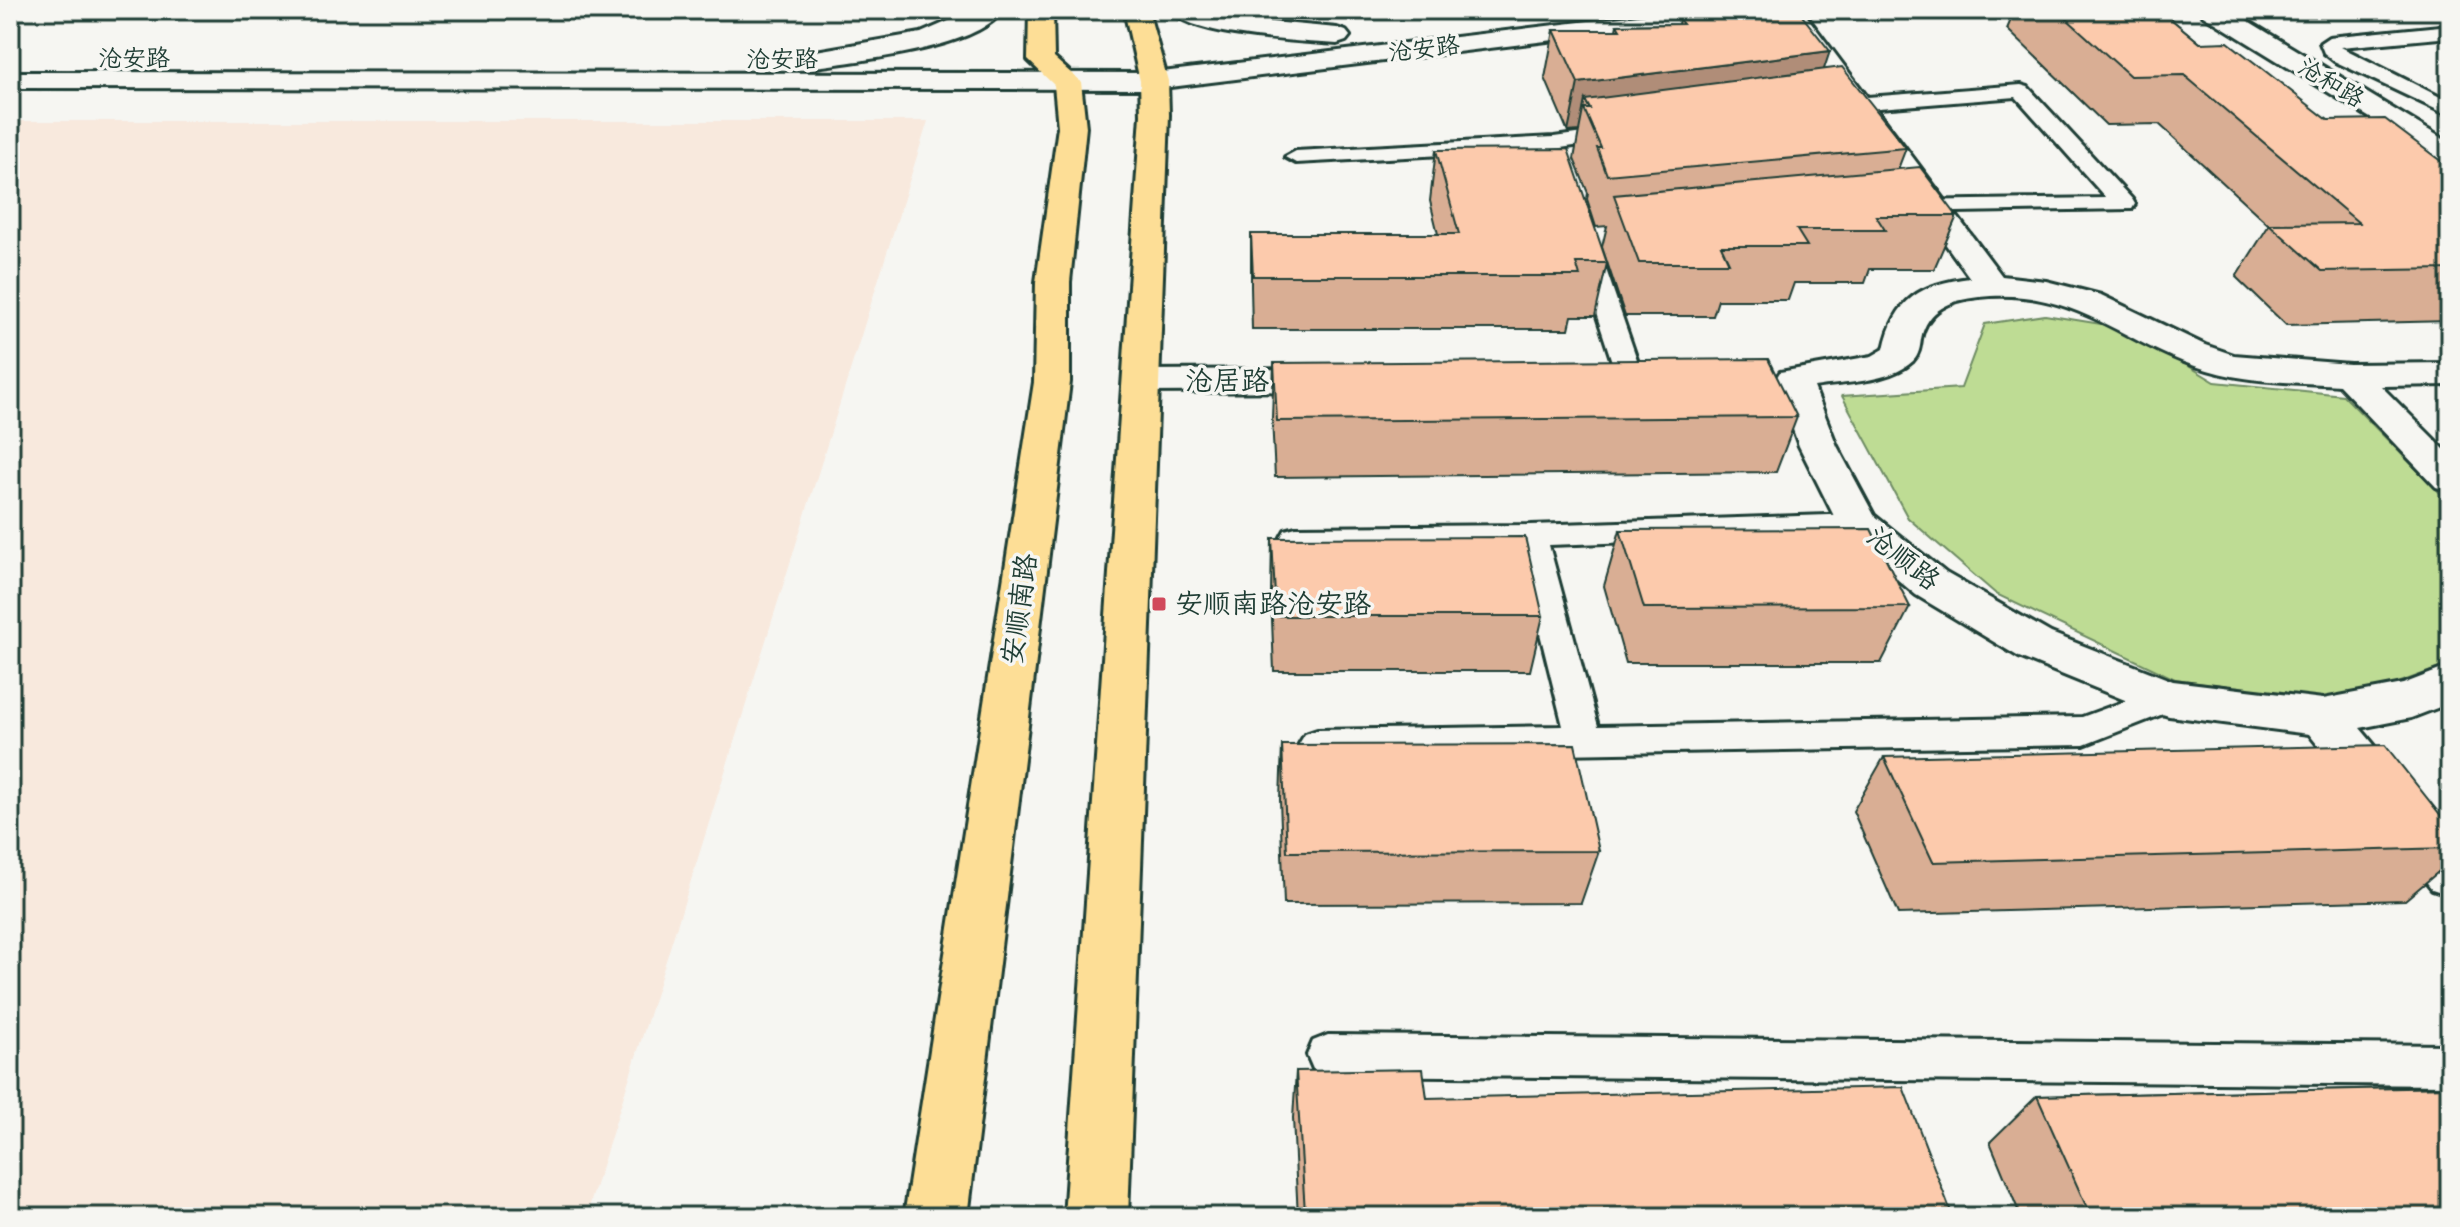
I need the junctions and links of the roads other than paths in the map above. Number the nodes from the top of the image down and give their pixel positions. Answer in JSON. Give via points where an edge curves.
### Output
{"nodes":[{"id":1,"x":991,"y":10,"type":"edge"},
{"id":2,"x":1041,"y":10,"type":"edge"},
{"id":3,"x":1136,"y":10,"type":"edge"},
{"id":4,"x":1183,"y":10,"type":"edge"},
{"id":5,"x":1551,"y":10,"type":"edge"},
{"id":6,"x":1743,"y":10,"type":"edge"},
{"id":7,"x":1789,"y":10,"type":"edge"},
{"id":8,"x":2212,"y":10,"type":"edge"},
{"id":9,"x":2450,"y":31,"type":"edge"},
{"id":10,"x":1337,"y":36,"type":"junction"},
{"id":11,"x":10,"y":58,"type":"edge"},
{"id":12,"x":816,"y":59,"type":"junction"},
{"id":13,"x":1150,"y":70,"type":"junction"},
{"id":14,"x":1054,"y":71,"type":"junction"},
{"id":15,"x":10,"y":80,"type":"edge"},
{"id":16,"x":1857,"y":102,"type":"junction"},
{"id":17,"x":1811,"y":108,"type":"edge"},
{"id":18,"x":2450,"y":110,"type":"edge"},
{"id":19,"x":1645,"y":131,"type":"edge"},
{"id":20,"x":1554,"y":143,"type":"junction"},
{"id":21,"x":2450,"y":155,"type":"edge"},
{"id":22,"x":1296,"y":157,"type":"dead end"},
{"id":23,"x":1562,"y":170,"type":"edge"},
{"id":24,"x":1933,"y":205,"type":"junction"},
{"id":25,"x":1886,"y":210,"type":"edge"},
{"id":26,"x":1588,"y":233,"type":"edge"},
{"id":27,"x":1993,"y":286,"type":"junction"},
{"id":28,"x":2450,"y":374,"type":"edge"},
{"id":29,"x":2350,"y":375,"type":"junction"},
{"id":30,"x":1363,"y":380,"type":"edge"},
{"id":31,"x":1630,"y":380,"type":"edge"},
{"id":32,"x":1142,"y":381,"type":"junction"},
{"id":33,"x":2450,"y":478,"type":"edge"},
{"id":34,"x":1858,"y":524,"type":"junction"},
{"id":35,"x":1531,"y":535,"type":"junction"},
{"id":36,"x":1296,"y":537,"type":"edge"},
{"id":37,"x":2450,"y":683,"type":"edge"},
{"id":38,"x":2169,"y":698,"type":"junction"},
{"id":39,"x":2323,"y":717,"type":"junction"},
{"id":40,"x":1584,"y":740,"type":"junction"},
{"id":41,"x":1317,"y":744,"type":"edge"},
{"id":42,"x":2450,"y":873,"type":"edge"},
{"id":43,"x":1328,"y":1055,"type":"dead end"},
{"id":44,"x":2450,"y":1065,"type":"edge"},
{"id":45,"x":936,"y":1217,"type":"edge"},
{"id":46,"x":1096,"y":1217,"type":"edge"}],
"edges":[{"from":1,"to":12,"type":"street","via":[[927,38]]},
{"from":2,"to":14,"type":"main road","name":"安顺南路"},
{"from":3,"to":13,"type":"main road"},
{"from":4,"to":10,"type":"street","via":[[1246,27]]},
{"from":5,"to":10,"type":"street","name":"沧安路"},
{"from":6,"to":13,"type":"street","name":"沧安路"},
{"from":7,"to":16,"type":"street"},
{"from":8,"to":21,"type":"street","name":"沧和路"},
{"from":9,"to":18,"type":"lane","via":[[2329,43],[2341,57]]},
{"from":10,"to":13,"type":"street","name":"沧安路"},
{"from":11,"to":12,"type":"street","name":"沧安路"},
{"from":12,"to":14,"type":"street","name":"沧安路"},
{"from":13,"to":14,"type":"street"},
{"from":13,"to":32,"type":"main road"},
{"from":14,"to":15,"type":"street"},
{"from":14,"to":45,"type":"main road","name":"安顺南路","via":[[1072,127],[1053,282],[1052,382]]},
{"from":16,"to":17,"type":"lane"},
{"from":16,"to":24,"type":"street"},
{"from":16,"to":24,"type":"lane","via":[[2021,91],[2124,204]]},
{"from":19,"to":20,"type":"lane"},
{"from":20,"to":22,"type":"lane"},
{"from":20,"to":23,"type":"lane"},
{"from":24,"to":25,"type":"lane"},
{"from":24,"to":27,"type":"street"},
{"from":26,"to":31,"type":"lane"},
{"from":27,"to":29,"type":"street","name":"沧顺路","via":[[2077,299],[2131,320],[2183,350],[2234,366]]},
{"from":27,"to":34,"type":"street","name":"沧顺路","via":[[1928,300],[1907,323],[1900,354],[1882,365],[1778,380]]},
{"from":28,"to":29,"type":"street"},
{"from":29,"to":33,"type":"street"},
{"from":30,"to":32,"type":"street","name":"沧居路"},
{"from":32,"to":46,"type":"main road"},
{"from":34,"to":35,"type":"lane"},
{"from":34,"to":38,"type":"street","name":"沧顺路","via":[[1931,584],[2035,645]]},
{"from":35,"to":36,"type":"lane"},
{"from":35,"to":40,"type":"lane"},
{"from":37,"to":39,"type":"street","name":"沧顺路","via":[[2411,700]]},
{"from":38,"to":39,"type":"street","name":"沧顺路"},
{"from":38,"to":40,"type":"lane","via":[[2084,731]]},
{"from":39,"to":42,"type":"street"},
{"from":40,"to":41,"type":"lane"},
{"from":43,"to":44,"type":"lane"}]}
